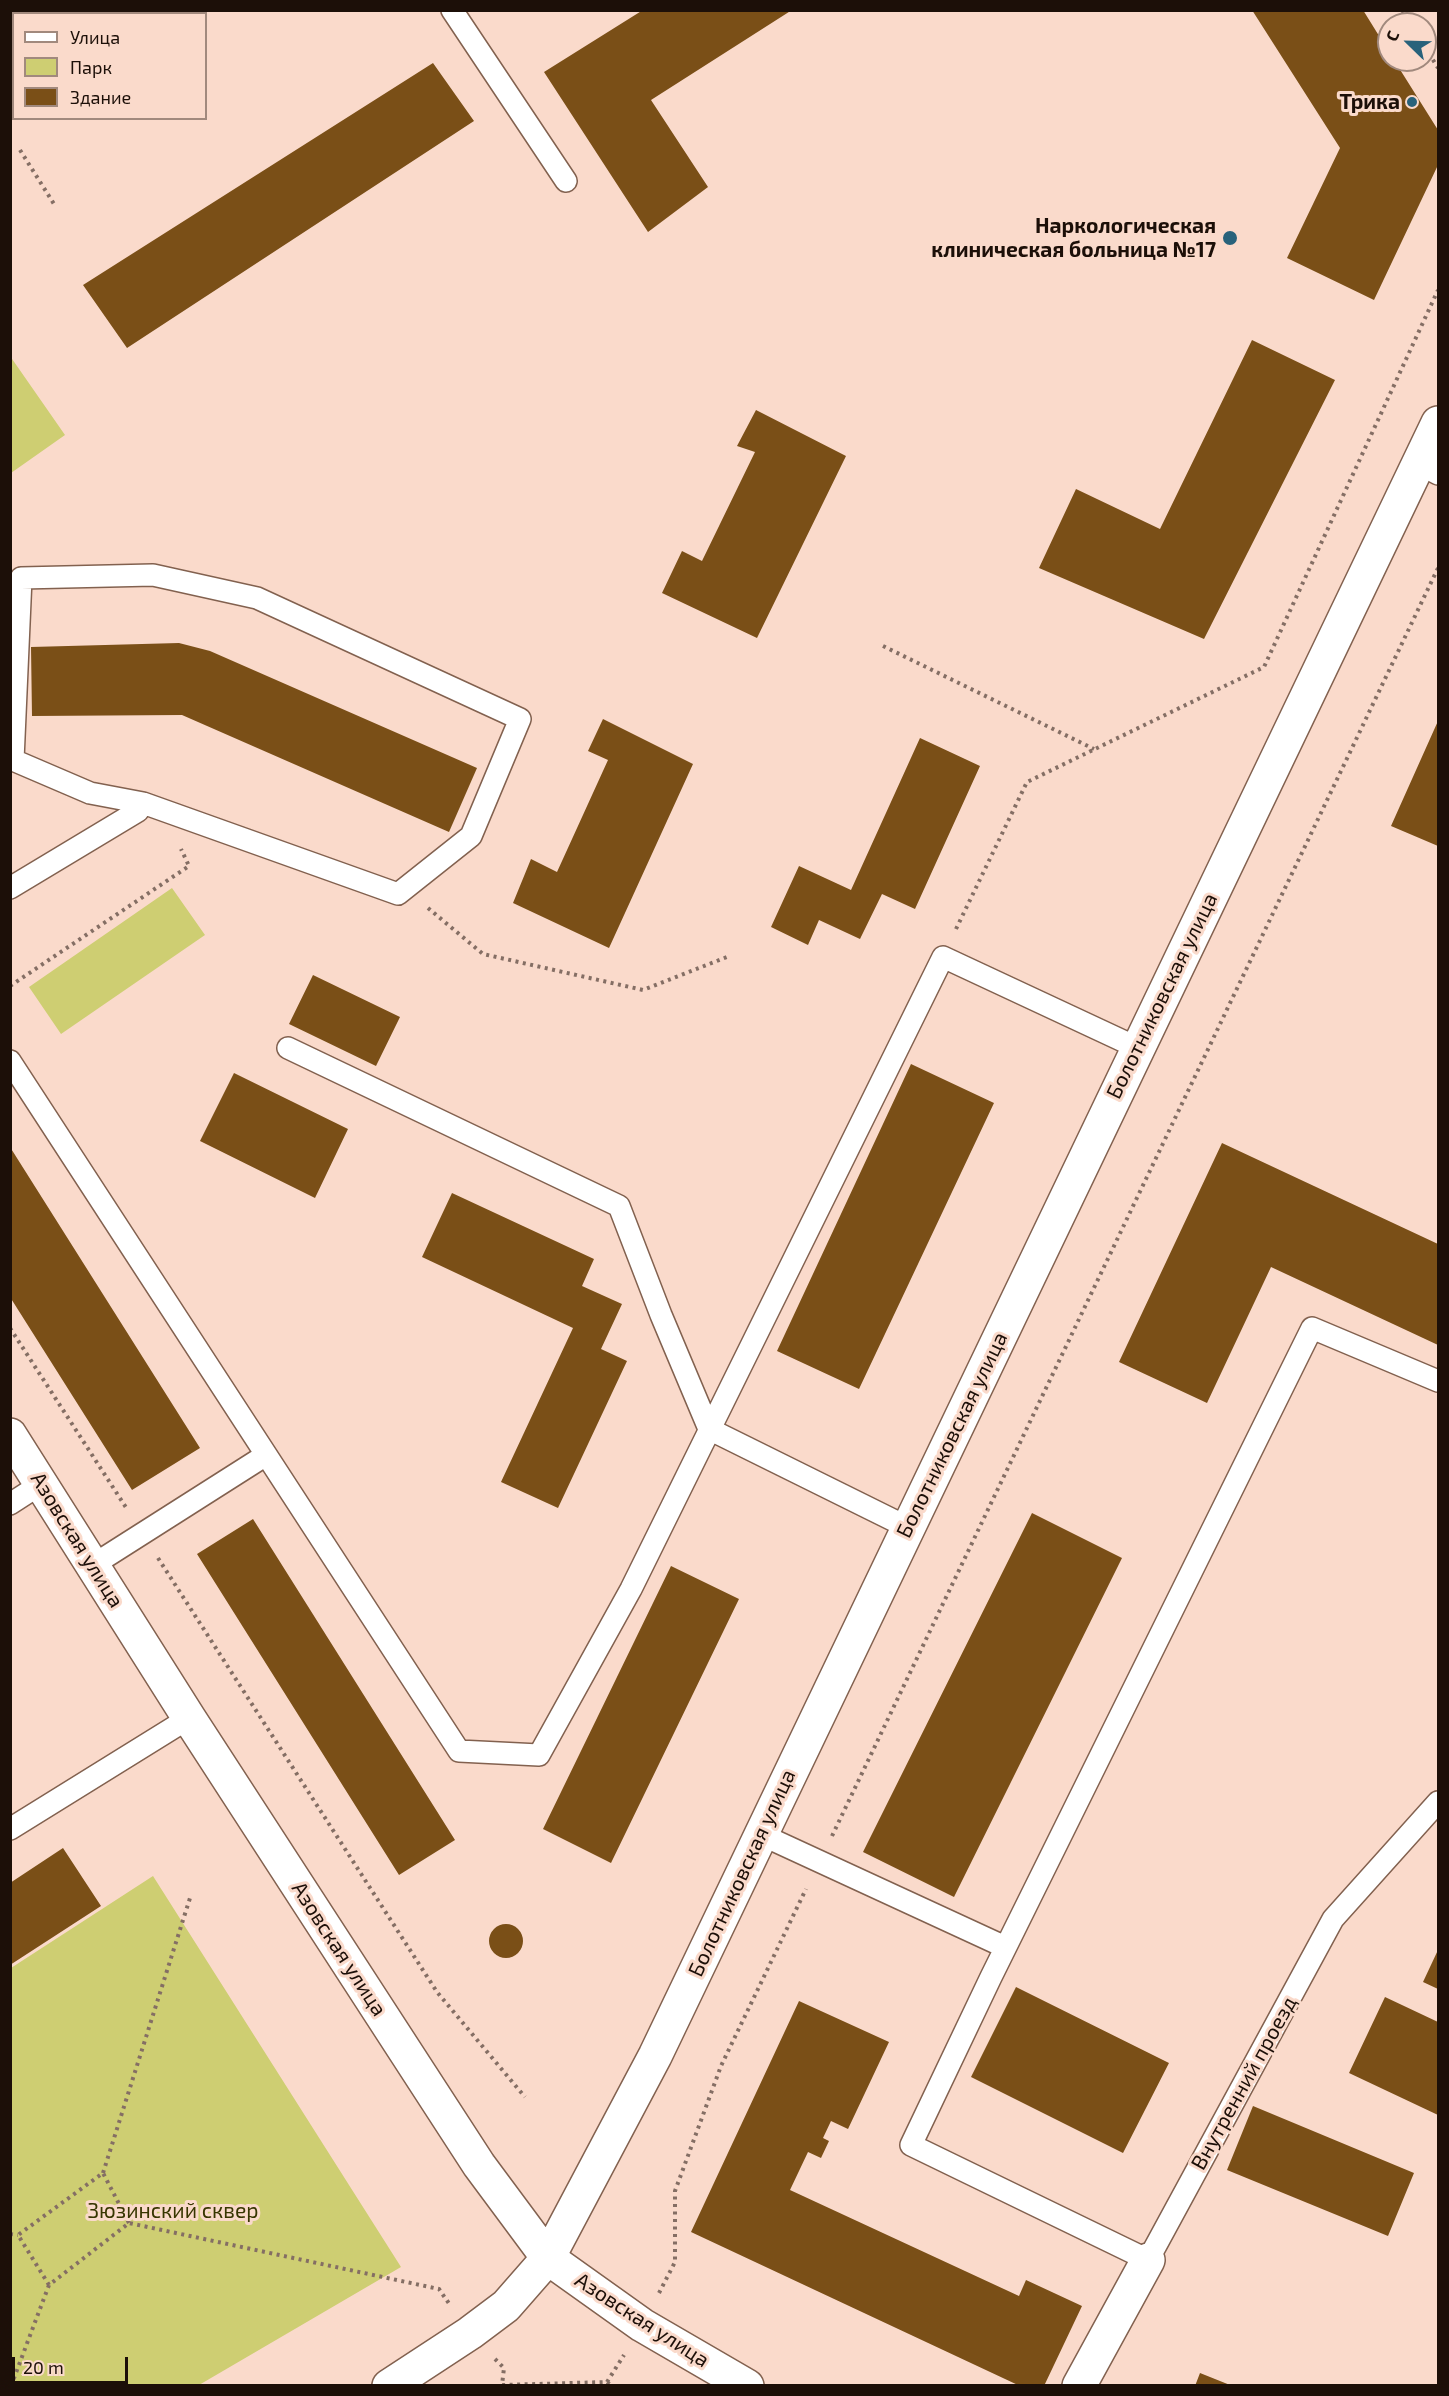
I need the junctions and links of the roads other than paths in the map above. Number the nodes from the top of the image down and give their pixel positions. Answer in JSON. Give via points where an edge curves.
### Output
{"nodes":[{"id":1,"x":452,"y":10,"type":"edge"},
{"id":2,"x":566,"y":181,"type":"dead end"},
{"id":3,"x":1438,"y":423,"type":"edge"},
{"id":4,"x":1429,"y":469,"type":"edge"},
{"id":5,"x":143,"y":803,"type":"junction"},
{"id":6,"x":10,"y":888,"type":"edge"},
{"id":7,"x":288,"y":1048,"type":"dead end"},
{"id":8,"x":1138,"y":1048,"type":"junction"},
{"id":9,"x":10,"y":1062,"type":"edge"},
{"id":10,"x":1438,"y":1381,"type":"edge"},
{"id":11,"x":709,"y":1429,"type":"junction"},
{"id":12,"x":10,"y":1435,"type":"edge"},
{"id":13,"x":266,"y":1455,"type":"junction"},
{"id":14,"x":41,"y":1484,"type":"junction"},
{"id":15,"x":10,"y":1504,"type":"edge"},
{"id":16,"x":908,"y":1527,"type":"junction"},
{"id":17,"x":93,"y":1565,"type":"junction"},
{"id":18,"x":189,"y":1718,"type":"junction"},
{"id":19,"x":1438,"y":1802,"type":"edge"},
{"id":20,"x":10,"y":1829,"type":"edge"},
{"id":21,"x":760,"y":1834,"type":"junction"},
{"id":22,"x":1005,"y":1947,"type":"junction"},
{"id":23,"x":548,"y":2258,"type":"junction"},
{"id":24,"x":1148,"y":2260,"type":"junction"},
{"id":25,"x":389,"y":2385,"type":"edge"},
{"id":26,"x":747,"y":2385,"type":"edge"},
{"id":27,"x":1079,"y":2385,"type":"edge"}],
"edges":[{"from":1,"to":2,"type":"lane"},
{"from":3,"to":4,"type":"street","name":"Болотниковская улица"},
{"from":4,"to":8,"type":"street","name":"Болотниковская улица"},
{"from":5,"to":5,"type":"lane","via":[[90,793],[13,760],[21,578],[153,575],[257,598],[520,718],[471,836],[398,894]]},
{"from":5,"to":6,"type":"lane","via":[[138,811]]},
{"from":7,"to":11,"type":"lane","via":[[620,1206]]},
{"from":8,"to":11,"type":"lane","via":[[943,957]]},
{"from":8,"to":16,"type":"street","name":"Болотниковская улица"},
{"from":9,"to":13,"type":"lane"},
{"from":10,"to":22,"type":"lane","via":[[1312,1328]]},
{"from":11,"to":13,"type":"lane","via":[[631,1589],[539,1755],[459,1751]]},
{"from":11,"to":16,"type":"lane"},
{"from":12,"to":14,"type":"street","name":"Азовская улица"},
{"from":13,"to":17,"type":"lane"},
{"from":14,"to":15,"type":"lane"},
{"from":14,"to":17,"type":"street","name":"Азовская улица"},
{"from":16,"to":21,"type":"street","name":"Болотниковская улица"},
{"from":17,"to":18,"type":"street","name":"Азовская улица"},
{"from":18,"to":20,"type":"lane"},
{"from":18,"to":23,"type":"street","name":"Азовская улица","via":[[479,2165]]},
{"from":19,"to":24,"type":"lane","name":"Внутренний проезд","via":[[1333,1920]]},
{"from":21,"to":22,"type":"lane"},
{"from":21,"to":23,"type":"street","name":"Болотниковская улица","via":[[655,2056]]},
{"from":22,"to":24,"type":"lane","via":[[911,2145]]},
{"from":23,"to":25,"type":"street","name":"Болотниковская улица","via":[[506,2306]]},
{"from":23,"to":26,"type":"street","name":"Азовская улица","via":[[642,2325]]},
{"from":24,"to":27,"type":"street","name":"Внутренний проезд"}]}
